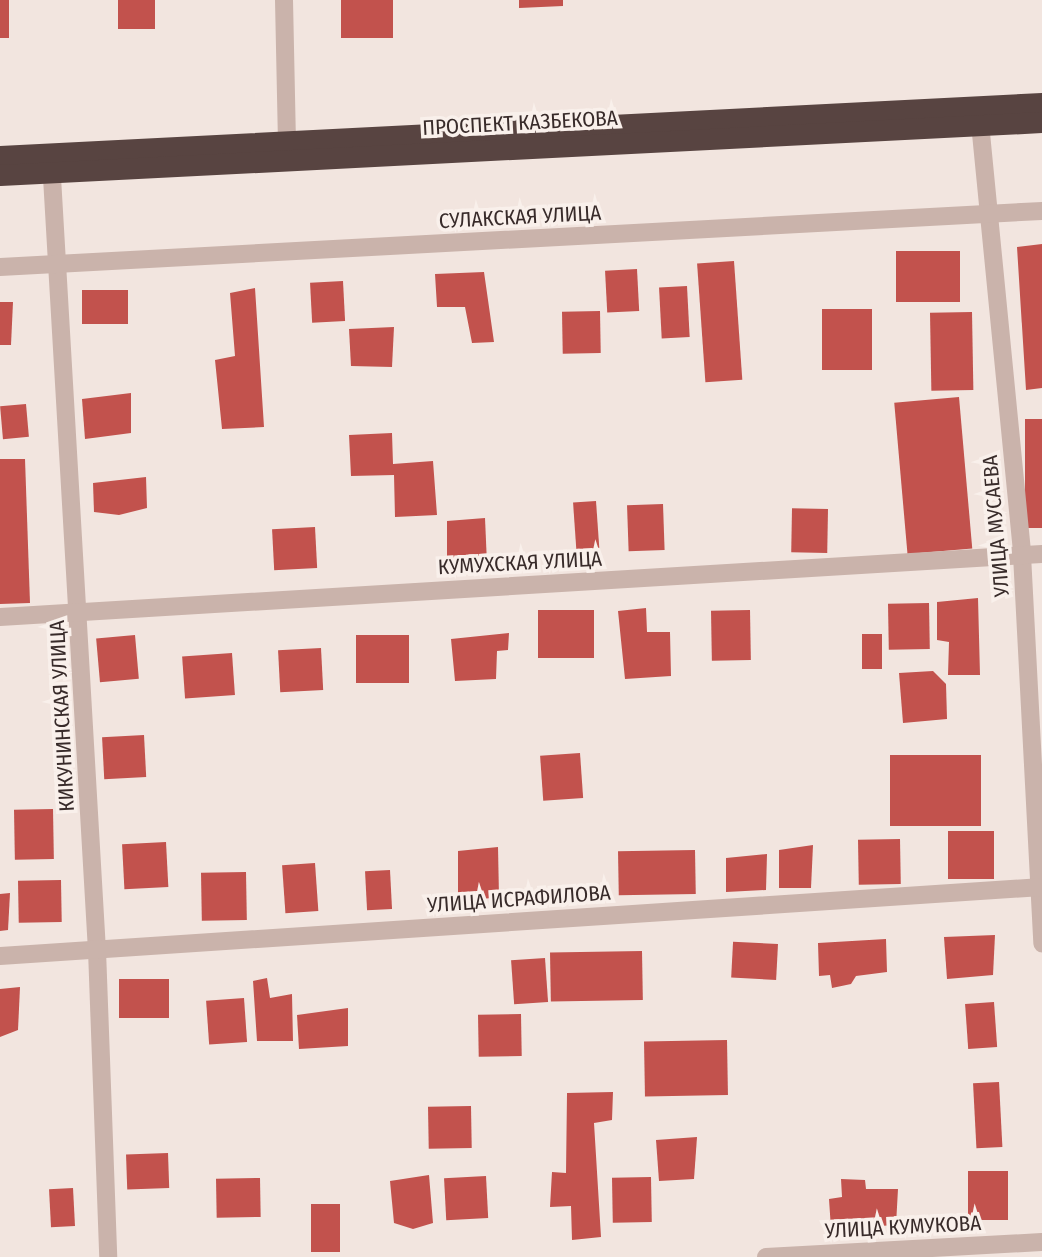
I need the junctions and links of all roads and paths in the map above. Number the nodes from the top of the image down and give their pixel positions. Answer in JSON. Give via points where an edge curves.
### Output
{"nodes":[{"id":1,"x":284,"y":0,"type":"edge"},
{"id":2,"x":1042,"y":103,"type":"edge"},
{"id":3,"x":979,"y":116,"type":"junction"},
{"id":4,"x":1042,"y":122,"type":"edge"},
{"id":5,"x":287,"y":139,"type":"junction"},
{"id":6,"x":0,"y":156,"type":"edge"},
{"id":7,"x":51,"y":163,"type":"junction"},
{"id":8,"x":0,"y":176,"type":"edge"},
{"id":9,"x":1042,"y":211,"type":"edge"},
{"id":10,"x":991,"y":214,"type":"junction"},
{"id":11,"x":57,"y":265,"type":"junction"},
{"id":12,"x":0,"y":267,"type":"edge"},
{"id":13,"x":1042,"y":554,"type":"edge"},
{"id":14,"x":1022,"y":555,"type":"junction"},
{"id":15,"x":80,"y":612,"type":"junction"},
{"id":16,"x":0,"y":617,"type":"edge"},
{"id":17,"x":1041,"y":887,"type":"edge"},
{"id":18,"x":1042,"y":943,"type":"edge"},
{"id":19,"x":97,"y":950,"type":"junction"},
{"id":20,"x":0,"y":956,"type":"edge"},
{"id":21,"x":1042,"y":1242,"type":"edge"},
{"id":22,"x":108,"y":1257,"type":"edge"},
{"id":23,"x":766,"y":1257,"type":"edge"}],
"edges":[{"from":1,"to":5,"type":"street"},
{"from":2,"to":3,"type":"highway","name":"ПРОСПЕКТ КАЗБЕКОВА"},
{"from":3,"to":4,"type":"highway","name":"ПРОСПЕКТ КАЗБЕКОВА"},
{"from":3,"to":5,"type":"highway","name":"ПРОСПЕКТ КАЗБЕКОВА"},
{"from":3,"to":7,"type":"highway","name":"ПРОСПЕКТ КАЗБЕКОВА"},
{"from":3,"to":10,"type":"street","name":"УЛИЦА МУСАЕВА"},
{"from":5,"to":7,"type":"highway","name":"ПРОСПЕКТ КАЗБЕКОВА"},
{"from":6,"to":7,"type":"highway","name":"ПРОСПЕКТ КАЗБЕКОВА"},
{"from":7,"to":8,"type":"highway","name":"ПРОСПЕКТ КАЗБЕКОВА"},
{"from":7,"to":11,"type":"street","name":"КИКУНИНСКАЯ УЛИЦА"},
{"from":9,"to":10,"type":"street","name":"СУЛАКСКАЯ УЛИЦА"},
{"from":10,"to":11,"type":"street","name":"СУЛАКСКАЯ УЛИЦА"},
{"from":10,"to":14,"type":"street","name":"УЛИЦА МУСАЕВА"},
{"from":11,"to":12,"type":"street","name":"СУЛАКСКАЯ УЛИЦА"},
{"from":11,"to":15,"type":"street","name":"КИКУНИНСКАЯ УЛИЦА"},
{"from":13,"to":14,"type":"street","name":"КУМУХСКАЯ УЛИЦА"},
{"from":14,"to":15,"type":"street","name":"КУМУХСКАЯ УЛИЦА"},
{"from":14,"to":17,"type":"street","name":"УЛИЦА МУСАЕВА"},
{"from":15,"to":16,"type":"street","name":"КУМУХСКАЯ УЛИЦА"},
{"from":15,"to":19,"type":"street","name":"КИКУНИНСКАЯ УЛИЦА"},
{"from":17,"to":18,"type":"street","name":"УЛИЦА МУСАЕВА"},
{"from":17,"to":19,"type":"street","name":"УЛИЦА ИСРАФИЛОВА"},
{"from":19,"to":20,"type":"street","name":"УЛИЦА ИСРАФИЛОВА"},
{"from":19,"to":22,"type":"street","name":"КИКУНИНСКАЯ УЛИЦА"},
{"from":21,"to":23,"type":"street","name":"УЛИЦА КУМУКОВА"}]}
